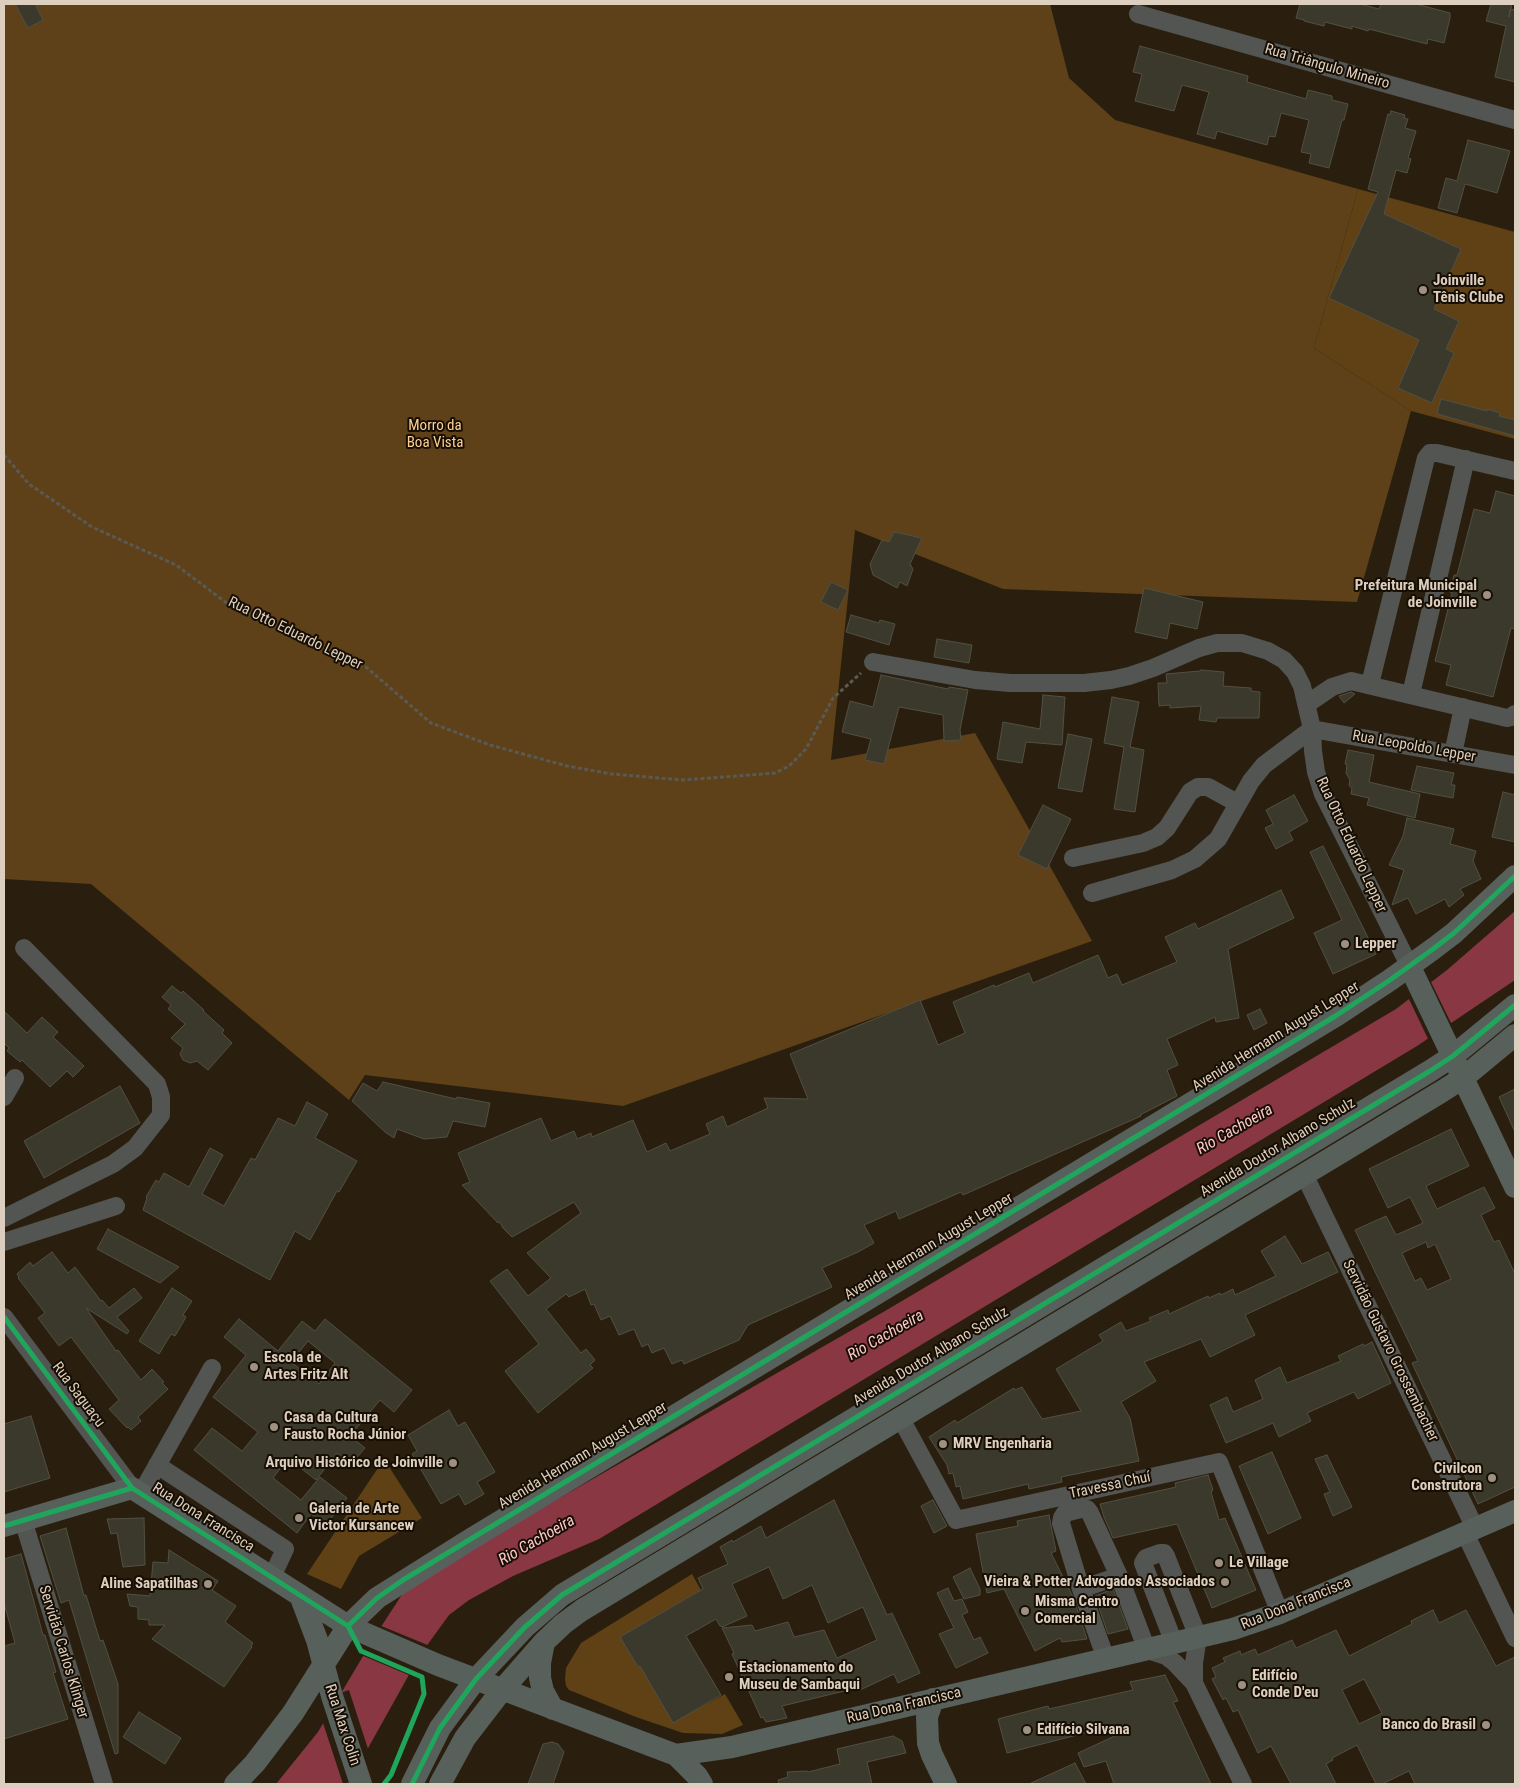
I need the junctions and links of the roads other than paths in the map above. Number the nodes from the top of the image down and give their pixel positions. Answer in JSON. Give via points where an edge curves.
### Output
{"nodes":[{"id":1,"x":1138,"y":14,"type":"dead end"},
{"id":2,"x":1515,"y":120,"type":"edge"},
{"id":3,"x":1466,"y":459,"type":"junction"},
{"id":4,"x":1515,"y":471,"type":"edge"},
{"id":5,"x":873,"y":662,"type":"road end"},
{"id":6,"x":1370,"y":684,"type":"junction"},
{"id":7,"x":1411,"y":694,"type":"junction"},
{"id":8,"x":1307,"y":704,"type":"junction"},
{"id":9,"x":1463,"y":707,"type":"junction"},
{"id":10,"x":1515,"y":714,"type":"edge"},
{"id":11,"x":1312,"y":728,"type":"junction"},
{"id":12,"x":1453,"y":754,"type":"junction"},
{"id":13,"x":1515,"y":765,"type":"edge"},
{"id":14,"x":1237,"y":803,"type":"junction"},
{"id":15,"x":1074,"y":858,"type":"dead end"},
{"id":16,"x":1515,"y":876,"type":"edge"},
{"id":17,"x":1092,"y":893,"type":"dead end"},
{"id":18,"x":24,"y":948,"type":"dead end"},
{"id":19,"x":1414,"y":976,"type":"junction"},
{"id":20,"x":1515,"y":1005,"type":"edge"},
{"id":21,"x":1515,"y":1035,"type":"edge"},
{"id":22,"x":1450,"y":1050,"type":"junction"},
{"id":23,"x":15,"y":1078,"type":"dead end"},
{"id":24,"x":1463,"y":1078,"type":"junction"},
{"id":25,"x":4,"y":1097,"type":"edge"},
{"id":26,"x":1304,"y":1174,"type":"junction"},
{"id":27,"x":1515,"y":1187,"type":"edge"},
{"id":28,"x":116,"y":1206,"type":"dead end"},
{"id":29,"x":4,"y":1218,"type":"edge"},
{"id":30,"x":4,"y":1242,"type":"edge"},
{"id":31,"x":4,"y":1317,"type":"edge"},
{"id":32,"x":212,"y":1368,"type":"dead end"},
{"id":33,"x":900,"y":1417,"type":"junction"},
{"id":34,"x":157,"y":1464,"type":"junction"},
{"id":35,"x":137,"y":1491,"type":"junction"},
{"id":36,"x":1515,"y":1511,"type":"edge"},
{"id":37,"x":13,"y":1523,"type":"edge"},
{"id":38,"x":1470,"y":1530,"type":"junction"},
{"id":39,"x":1118,"y":1576,"type":"junction"},
{"id":40,"x":272,"y":1577,"type":"junction"},
{"id":41,"x":1081,"y":1588,"type":"junction"},
{"id":42,"x":300,"y":1594,"type":"junction"},
{"id":43,"x":1280,"y":1613,"type":"junction"},
{"id":44,"x":358,"y":1630,"type":"junction"},
{"id":45,"x":1198,"y":1637,"type":"junction"},
{"id":46,"x":1515,"y":1638,"type":"edge"},
{"id":47,"x":544,"y":1642,"type":"junction"},
{"id":48,"x":1174,"y":1643,"type":"junction"},
{"id":49,"x":1147,"y":1650,"type":"junction"},
{"id":50,"x":1106,"y":1659,"type":"junction"},
{"id":51,"x":323,"y":1665,"type":"junction"},
{"id":52,"x":476,"y":1679,"type":"junction"},
{"id":53,"x":1194,"y":1684,"type":"junction"},
{"id":54,"x":502,"y":1690,"type":"junction"},
{"id":55,"x":933,"y":1699,"type":"junction"},
{"id":56,"x":553,"y":1709,"type":"junction"},
{"id":57,"x":676,"y":1755,"type":"junction"},
{"id":58,"x":360,"y":1782,"type":"edge"},
{"id":59,"x":104,"y":1784,"type":"edge"},
{"id":60,"x":235,"y":1784,"type":"edge"},
{"id":61,"x":412,"y":1784,"type":"edge"},
{"id":62,"x":440,"y":1784,"type":"edge"},
{"id":63,"x":702,"y":1784,"type":"edge"},
{"id":64,"x":946,"y":1784,"type":"edge"},
{"id":65,"x":1243,"y":1784,"type":"edge"}],
"edges":[{"from":1,"to":2,"type":"street","name":"Rua Triângulo Mineiro"},
{"from":3,"to":4,"type":"street"},
{"from":3,"to":6,"type":"street","via":[[1437,453],[1430,453],[1426,458]]},
{"from":3,"to":7,"type":"street"},
{"from":5,"to":8,"type":"street","name":"Rua Otto Eduardo Lepper","via":[[975,680],[1084,683],[1129,676],[1217,643],[1242,643],[1284,660],[1295,672]]},
{"from":6,"to":7,"type":"street"},
{"from":6,"to":8,"type":"street","via":[[1341,683]]},
{"from":7,"to":9,"type":"street"},
{"from":8,"to":11,"type":"street","name":"Rua Otto Eduardo Lepper"},
{"from":9,"to":10,"type":"street","via":[[1507,718]]},
{"from":9,"to":12,"type":"street"},
{"from":11,"to":12,"type":"street","name":"Rua Leopoldo Lepper"},
{"from":11,"to":14,"type":"street","via":[[1264,765]]},
{"from":11,"to":19,"type":"street","name":"Rua Otto Eduardo Lepper","via":[[1312,751],[1323,794]]},
{"from":12,"to":13,"type":"street","name":"Rua Leopoldo Lepper"},
{"from":14,"to":15,"type":"street","via":[[1208,787],[1198,787],[1190,792],[1157,837],[1144,843]]},
{"from":14,"to":17,"type":"street","via":[[1218,839],[1195,859],[1172,870]]},
{"from":16,"to":19,"type":"main road","name":"Avenida Hermann August Lepper"},
{"from":18,"to":29,"type":"street","via":[[156,1084],[162,1097],[162,1115],[135,1148],[113,1164]]},
{"from":19,"to":22,"type":"main road"},
{"from":19,"to":44,"type":"main road","name":"Avenida Hermann August Lepper","via":[[1337,1015],[402,1580],[377,1598]]},
{"from":20,"to":22,"type":"main road","name":"Avenida Doutor Albano Schulz"},
{"from":21,"to":24,"type":"main road"},
{"from":22,"to":24,"type":"main road"},
{"from":22,"to":52,"type":"main road","name":"Avenida Doutor Albano Schulz","via":[[581,1582],[543,1610]]},
{"from":23,"to":25,"type":"street"},
{"from":24,"to":26,"type":"main road"},
{"from":24,"to":27,"type":"main road"},
{"from":26,"to":33,"type":"main road"},
{"from":26,"to":38,"type":"street","name":"Servidão Gustavo Grossembacher"},
{"from":28,"to":30,"type":"street"},
{"from":31,"to":35,"type":"street","name":"Rua Saguaçu"},
{"from":32,"to":34,"type":"street"},
{"from":33,"to":43,"type":"street","name":"Travessa Chuí","via":[[956,1520],[1219,1462]]},
{"from":33,"to":47,"type":"main road","via":[[598,1599]]},
{"from":34,"to":35,"type":"street"},
{"from":34,"to":40,"type":"street","via":[[285,1549]]},
{"from":35,"to":37,"type":"main road","name":"Rua Dona Francisca"},
{"from":35,"to":40,"type":"main road","name":"Rua Dona Francisca"},
{"from":36,"to":38,"type":"main road","name":"Rua Dona Francisca"},
{"from":37,"to":59,"type":"street","name":"Servidão Carlos Klinger"},
{"from":38,"to":43,"type":"main road","name":"Rua Dona Francisca"},
{"from":38,"to":46,"type":"street","name":"Servidão Gustavo Grossembacher"},
{"from":39,"to":41,"type":"street"},
{"from":39,"to":41,"type":"street","via":[[1087,1509],[1064,1513],[1061,1522]]},
{"from":39,"to":49,"type":"street"},
{"from":40,"to":42,"type":"main road","name":"Rua Dona Francisca"},
{"from":41,"to":50,"type":"street"},
{"from":42,"to":44,"type":"main road","name":"Rua Dona Francisca"},
{"from":42,"to":51,"type":"main road"},
{"from":43,"to":45,"type":"main road","name":"Rua Dona Francisca"},
{"from":44,"to":51,"type":"main road","name":"Avenida Hermann August Lepper"},
{"from":44,"to":52,"type":"main road","name":"Rua Dona Francisca"},
{"from":45,"to":48,"type":"main road","name":"Rua Dona Francisca"},
{"from":45,"to":48,"type":"street","via":[[1166,1556],[1160,1554],[1146,1558],[1143,1563]]},
{"from":45,"to":53,"type":"street"},
{"from":47,"to":54,"type":"main road"},
{"from":47,"to":56,"type":"main road","via":[[540,1678]]},
{"from":48,"to":49,"type":"main road","name":"Rua Dona Francisca"},
{"from":49,"to":50,"type":"main road","name":"Rua Dona Francisca"},
{"from":49,"to":53,"type":"street","via":[[1166,1656]]},
{"from":50,"to":55,"type":"main road","name":"Rua Dona Francisca"},
{"from":51,"to":58,"type":"main road","name":"Rua Max Colin"},
{"from":51,"to":60,"type":"main road","name":"Avenida Hermann August Lepper","via":[[278,1734]]},
{"from":52,"to":54,"type":"main road","name":"Rua Dona Francisca"},
{"from":52,"to":61,"type":"main road","name":"Avenida Doutor Albano Schulz","via":[[440,1728]]},
{"from":53,"to":65,"type":"street"},
{"from":54,"to":56,"type":"main road","name":"Rua Dona Francisca"},
{"from":54,"to":62,"type":"main road","via":[[465,1738]]},
{"from":55,"to":57,"type":"main road","name":"Rua Dona Francisca","via":[[732,1747]]},
{"from":55,"to":64,"type":"main road","via":[[927,1717],[928,1743]]},
{"from":56,"to":57,"type":"main road","name":"Rua Dona Francisca"},
{"from":57,"to":63,"type":"main road"}]}
